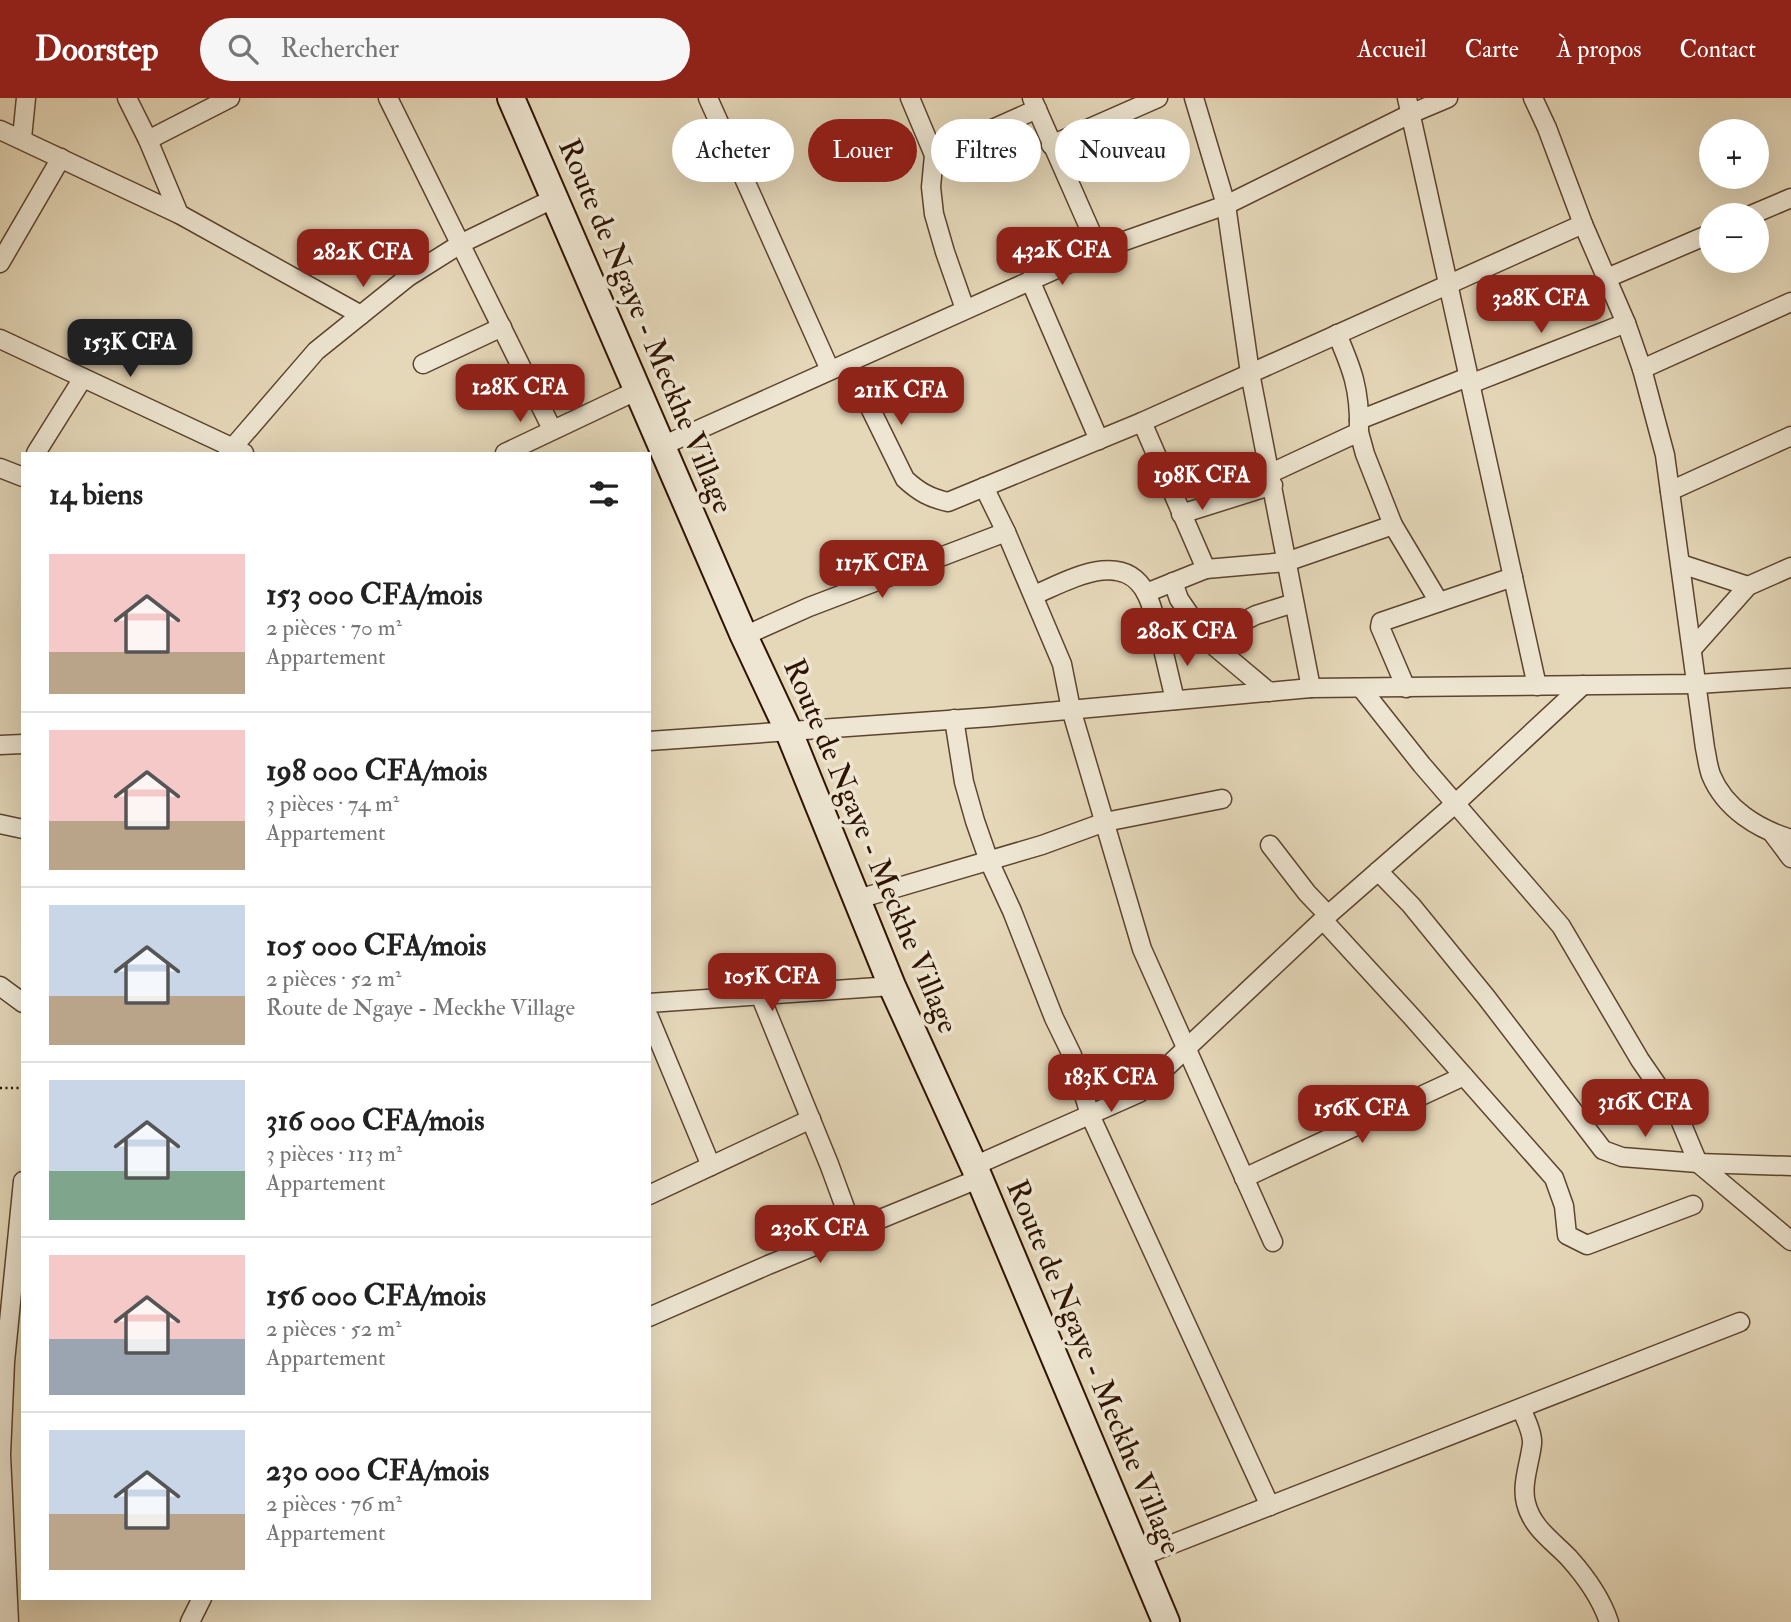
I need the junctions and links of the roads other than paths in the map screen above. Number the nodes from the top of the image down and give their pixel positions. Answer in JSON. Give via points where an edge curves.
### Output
{"nodes":[{"id":1,"x":26,"y":98,"type":"edge"},
{"id":2,"x":127,"y":98,"type":"edge"},
{"id":3,"x":230,"y":98,"type":"edge"},
{"id":4,"x":388,"y":98,"type":"edge"},
{"id":5,"x":511,"y":98,"type":"edge"},
{"id":6,"x":708,"y":98,"type":"edge"},
{"id":7,"x":910,"y":98,"type":"edge"},
{"id":8,"x":1158,"y":98,"type":"edge"},
{"id":9,"x":1194,"y":98,"type":"edge"},
{"id":10,"x":1448,"y":98,"type":"edge"},
{"id":11,"x":1533,"y":98,"type":"edge"},
{"id":12,"x":1132,"y":103,"type":"edge"},
{"id":13,"x":1034,"y":104,"type":"edge"},
{"id":14,"x":1408,"y":106,"type":"edge"},
{"id":15,"x":1005,"y":119,"type":"edge"},
{"id":16,"x":0,"y":130,"type":"edge"},
{"id":17,"x":22,"y":138,"type":"junction"},
{"id":18,"x":148,"y":139,"type":"junction"},
{"id":19,"x":1051,"y":145,"type":"junction"},
{"id":20,"x":931,"y":148,"type":"edge"},
{"id":21,"x":61,"y":158,"type":"junction"},
{"id":22,"x":931,"y":182,"type":"edge"},
{"id":23,"x":555,"y":198,"type":"junction"},
{"id":24,"x":1791,"y":198,"type":"edge"},
{"id":25,"x":1226,"y":205,"type":"junction"},
{"id":26,"x":1769,"y":207,"type":"edge"},
{"id":27,"x":179,"y":214,"type":"junction"},
{"id":28,"x":1583,"y":224,"type":"junction"},
{"id":29,"x":1699,"y":239,"type":"edge"},
{"id":30,"x":461,"y":243,"type":"junction"},
{"id":31,"x":1099,"y":250,"type":"junction"},
{"id":32,"x":0,"y":263,"type":"edge"},
{"id":33,"x":1607,"y":278,"type":"junction"},
{"id":34,"x":1030,"y":280,"type":"junction"},
{"id":35,"x":1448,"y":284,"type":"junction"},
{"id":36,"x":1791,"y":302,"type":"edge"},
{"id":37,"x":965,"y":309,"type":"junction"},
{"id":38,"x":361,"y":315,"type":"junction"},
{"id":39,"x":1626,"y":323,"type":"junction"},
{"id":40,"x":502,"y":327,"type":"junction"},
{"id":41,"x":1337,"y":334,"type":"junction"},
{"id":42,"x":0,"y":339,"type":"edge"},
{"id":43,"x":848,"y":363,"type":"junction"},
{"id":44,"x":423,"y":365,"type":"dead end"},
{"id":45,"x":1642,"y":369,"type":"junction"},
{"id":46,"x":830,"y":370,"type":"junction"},
{"id":47,"x":1250,"y":373,"type":"junction"},
{"id":48,"x":83,"y":378,"type":"junction"},
{"id":49,"x":1469,"y":380,"type":"junction"},
{"id":50,"x":638,"y":390,"type":"junction"},
{"id":51,"x":1142,"y":422,"type":"junction"},
{"id":52,"x":1359,"y":426,"type":"junction"},
{"id":53,"x":552,"y":429,"type":"junction"},
{"id":54,"x":1791,"y":436,"type":"edge"},
{"id":55,"x":1099,"y":440,"type":"junction"},
{"id":56,"x":662,"y":446,"type":"junction"},
{"id":57,"x":235,"y":451,"type":"edge"},
{"id":58,"x":38,"y":452,"type":"edge"},
{"id":59,"x":507,"y":452,"type":"edge"},
{"id":60,"x":0,"y":468,"type":"edge"},
{"id":61,"x":21,"y":475,"type":"edge"},
{"id":62,"x":1272,"y":479,"type":"junction"},
{"id":63,"x":984,"y":487,"type":"junction"},
{"id":64,"x":1670,"y":491,"type":"junction"},
{"id":65,"x":1181,"y":514,"type":"junction"},
{"id":66,"x":1393,"y":525,"type":"junction"},
{"id":67,"x":1006,"y":532,"type":"junction"},
{"id":68,"x":1286,"y":562,"type":"junction"},
{"id":69,"x":1681,"y":564,"type":"junction"},
{"id":70,"x":1791,"y":567,"type":"edge"},
{"id":71,"x":1206,"y":569,"type":"junction"},
{"id":72,"x":1513,"y":577,"type":"junction"},
{"id":73,"x":1173,"y":582,"type":"junction"},
{"id":74,"x":1748,"y":586,"type":"junction"},
{"id":75,"x":1146,"y":593,"type":"junction"},
{"id":76,"x":1034,"y":595,"type":"junction"},
{"id":77,"x":1439,"y":602,"type":"junction"},
{"id":78,"x":1294,"y":603,"type":"junction"},
{"id":79,"x":744,"y":636,"type":"junction"},
{"id":80,"x":1207,"y":640,"type":"junction"},
{"id":81,"x":1163,"y":645,"type":"junction"},
{"id":82,"x":1692,"y":649,"type":"junction"},
{"id":83,"x":1791,"y":678,"type":"edge"},
{"id":84,"x":1697,"y":684,"type":"junction"},
{"id":85,"x":1583,"y":685,"type":"junction"},
{"id":86,"x":1536,"y":686,"type":"junction"},
{"id":87,"x":1311,"y":688,"type":"junction"},
{"id":88,"x":1361,"y":688,"type":"junction"},
{"id":89,"x":1406,"y":688,"type":"junction"},
{"id":90,"x":1269,"y":692,"type":"junction"},
{"id":91,"x":1175,"y":700,"type":"junction"},
{"id":92,"x":1071,"y":709,"type":"junction"},
{"id":93,"x":954,"y":719,"type":"junction"},
{"id":94,"x":789,"y":732,"type":"junction"},
{"id":95,"x":651,"y":741,"type":"edge"},
{"id":96,"x":21,"y":744,"type":"edge"},
{"id":97,"x":0,"y":745,"type":"edge"},
{"id":98,"x":1222,"y":799,"type":"dead end"},
{"id":99,"x":1456,"y":803,"type":"junction"},
{"id":100,"x":1105,"y":822,"type":"junction"},
{"id":101,"x":0,"y":824,"type":"edge"},
{"id":102,"x":21,"y":829,"type":"edge"},
{"id":103,"x":1773,"y":834,"type":"junction"},
{"id":104,"x":1791,"y":839,"type":"edge"},
{"id":105,"x":1270,"y":845,"type":"dead end"},
{"id":106,"x":1791,"y":858,"type":"edge"},
{"id":107,"x":989,"y":861,"type":"junction"},
{"id":108,"x":1378,"y":871,"type":"junction"},
{"id":109,"x":858,"y":899,"type":"junction"},
{"id":110,"x":1326,"y":917,"type":"junction"},
{"id":111,"x":0,"y":986,"type":"edge"},
{"id":112,"x":892,"y":986,"type":"junction"},
{"id":113,"x":760,"y":995,"type":"junction"},
{"id":114,"x":21,"y":1002,"type":"edge"},
{"id":115,"x":651,"y":1003,"type":"edge"},
{"id":116,"x":651,"y":1022,"type":"edge"},
{"id":117,"x":1186,"y":1049,"type":"junction"},
{"id":118,"x":1464,"y":1076,"type":"junction"},
{"id":119,"x":1090,"y":1115,"type":"junction"},
{"id":120,"x":811,"y":1119,"type":"junction"},
{"id":121,"x":1699,"y":1163,"type":"junction"},
{"id":122,"x":711,"y":1166,"type":"junction"},
{"id":123,"x":1791,"y":1166,"type":"edge"},
{"id":124,"x":976,"y":1173,"type":"junction"},
{"id":125,"x":1244,"y":1178,"type":"junction"},
{"id":126,"x":651,"y":1194,"type":"edge"},
{"id":127,"x":21,"y":1201,"type":"edge"},
{"id":128,"x":1693,"y":1205,"type":"dead end"},
{"id":129,"x":854,"y":1232,"type":"junction"},
{"id":130,"x":1791,"y":1241,"type":"edge"},
{"id":131,"x":1273,"y":1242,"type":"dead end"},
{"id":132,"x":651,"y":1316,"type":"edge"},
{"id":133,"x":1740,"y":1322,"type":"dead end"},
{"id":134,"x":1521,"y":1408,"type":"junction"},
{"id":135,"x":1270,"y":1506,"type":"junction"},
{"id":136,"x":1139,"y":1557,"type":"junction"},
{"id":137,"x":201,"y":1600,"type":"edge"},
{"id":138,"x":9,"y":1622,"type":"edge"},
{"id":139,"x":190,"y":1622,"type":"edge"},
{"id":140,"x":1166,"y":1622,"type":"edge"},
{"id":141,"x":1609,"y":1622,"type":"edge"}],
"edges":[{"from":1,"to":17,"type":"street"},
{"from":2,"to":18,"type":"street"},
{"from":3,"to":18,"type":"street"},
{"from":4,"to":30,"type":"street"},
{"from":5,"to":23,"type":"main road","name":"Route de Ngaye - Meckhe Village"},
{"from":6,"to":46,"type":"street"},
{"from":7,"to":20,"type":"street"},
{"from":8,"to":12,"type":"street"},
{"from":9,"to":25,"type":"street"},
{"from":10,"to":14,"type":"street"},
{"from":11,"to":28,"type":"street"},
{"from":12,"to":19,"type":"street"},
{"from":13,"to":15,"type":"street"},
{"from":13,"to":19,"type":"street"},
{"from":14,"to":25,"type":"street"},
{"from":14,"to":35,"type":"street"},
{"from":16,"to":17,"type":"street"},
{"from":17,"to":21,"type":"street"},
{"from":18,"to":27,"type":"street"},
{"from":19,"to":31,"type":"street"},
{"from":21,"to":27,"type":"street"},
{"from":21,"to":32,"type":"street"},
{"from":22,"to":37,"type":"street","via":[[944,252]]},
{"from":23,"to":30,"type":"street"},
{"from":23,"to":50,"type":"main road","name":"Route de Ngaye - Meckhe Village"},
{"from":24,"to":26,"type":"street"},
{"from":25,"to":31,"type":"street"},
{"from":25,"to":47,"type":"street"},
{"from":27,"to":38,"type":"street"},
{"from":28,"to":33,"type":"street"},
{"from":28,"to":35,"type":"street"},
{"from":29,"to":33,"type":"street"},
{"from":30,"to":38,"type":"street"},
{"from":30,"to":40,"type":"street"},
{"from":31,"to":34,"type":"street"},
{"from":33,"to":39,"type":"street"},
{"from":34,"to":37,"type":"street"},
{"from":34,"to":55,"type":"street"},
{"from":35,"to":41,"type":"street"},
{"from":35,"to":49,"type":"street"},
{"from":36,"to":45,"type":"street"},
{"from":37,"to":43,"type":"street"},
{"from":38,"to":57,"type":"street","via":[[316,351]]},
{"from":39,"to":45,"type":"street"},
{"from":39,"to":49,"type":"street"},
{"from":40,"to":44,"type":"street"},
{"from":40,"to":53,"type":"street"},
{"from":41,"to":47,"type":"street"},
{"from":41,"to":52,"type":"street","via":[[1354,372]]},
{"from":42,"to":48,"type":"street"},
{"from":43,"to":46,"type":"street"},
{"from":43,"to":63,"type":"street","via":[[905,479],[917,491],[948,502]]},
{"from":45,"to":64,"type":"street"},
{"from":46,"to":56,"type":"street"},
{"from":47,"to":51,"type":"street"},
{"from":47,"to":62,"type":"street"},
{"from":48,"to":57,"type":"street"},
{"from":48,"to":58,"type":"street"},
{"from":49,"to":52,"type":"street"},
{"from":49,"to":72,"type":"street"},
{"from":50,"to":53,"type":"street"},
{"from":50,"to":56,"type":"main road","name":"Route de Ngaye - Meckhe Village"},
{"from":51,"to":55,"type":"street"},
{"from":51,"to":65,"type":"street"},
{"from":52,"to":62,"type":"street"},
{"from":52,"to":66,"type":"street"},
{"from":53,"to":59,"type":"street"},
{"from":54,"to":64,"type":"street"},
{"from":55,"to":63,"type":"street"},
{"from":56,"to":79,"type":"main road","name":"Route de Ngaye - Meckhe Village"},
{"from":60,"to":61,"type":"street"},
{"from":62,"to":65,"type":"street"},
{"from":62,"to":68,"type":"street"},
{"from":63,"to":67,"type":"street"},
{"from":64,"to":69,"type":"street"},
{"from":65,"to":71,"type":"street"},
{"from":66,"to":68,"type":"street"},
{"from":66,"to":77,"type":"street"},
{"from":67,"to":76,"type":"street"},
{"from":67,"to":79,"type":"street"},
{"from":68,"to":71,"type":"street"},
{"from":68,"to":78,"type":"street"},
{"from":69,"to":74,"type":"street"},
{"from":69,"to":82,"type":"street"},
{"from":70,"to":74,"type":"street"},
{"from":71,"to":73,"type":"street"},
{"from":72,"to":77,"type":"street"},
{"from":72,"to":86,"type":"street"},
{"from":73,"to":75,"type":"street"},
{"from":73,"to":80,"type":"street"},
{"from":74,"to":82,"type":"street"},
{"from":75,"to":76,"type":"street","via":[[1132,576],[1101,570]]},
{"from":75,"to":81,"type":"street"},
{"from":76,"to":92,"type":"street","via":[[1062,664]]},
{"from":77,"to":89,"type":"street","via":[[1381,622]]},
{"from":78,"to":80,"type":"street","via":[[1256,615]]},
{"from":78,"to":87,"type":"street"},
{"from":79,"to":94,"type":"main road","name":"Route de Ngaye - Meckhe Village"},
{"from":80,"to":81,"type":"street"},
{"from":80,"to":90,"type":"street"},
{"from":81,"to":91,"type":"street"},
{"from":82,"to":84,"type":"street"},
{"from":83,"to":84,"type":"street"},
{"from":84,"to":85,"type":"street"},
{"from":84,"to":103,"type":"street","via":[[1711,776],[1747,820]]},
{"from":85,"to":86,"type":"street"},
{"from":85,"to":99,"type":"street"},
{"from":86,"to":89,"type":"street"},
{"from":87,"to":88,"type":"street"},
{"from":87,"to":90,"type":"street"},
{"from":88,"to":89,"type":"street"},
{"from":88,"to":99,"type":"street"},
{"from":90,"to":91,"type":"street"},
{"from":91,"to":92,"type":"street"},
{"from":92,"to":93,"type":"street"},
{"from":92,"to":100,"type":"street"},
{"from":93,"to":94,"type":"street"},
{"from":93,"to":107,"type":"street","via":[[964,782]]},
{"from":94,"to":95,"type":"street"},
{"from":94,"to":109,"type":"main road","name":"Route de Ngaye - Meckhe Village"},
{"from":96,"to":97,"type":"street"},
{"from":98,"to":100,"type":"street"},
{"from":99,"to":108,"type":"street"},
{"from":99,"to":121,"type":"street","via":[[1562,926],[1640,1060],[1678,1115]]},
{"from":100,"to":107,"type":"street"},
{"from":100,"to":117,"type":"street","via":[[1142,949]]},
{"from":101,"to":102,"type":"street"},
{"from":103,"to":104,"type":"street"},
{"from":103,"to":106,"type":"street"},
{"from":105,"to":110,"type":"street"},
{"from":107,"to":109,"type":"street"},
{"from":107,"to":119,"type":"street","via":[[1072,1055]]},
{"from":108,"to":110,"type":"street"},
{"from":108,"to":121,"type":"street","via":[[1486,997],[1603,1150],[1622,1157]]},
{"from":109,"to":112,"type":"main road","name":"Route de Ngaye - Meckhe Village"},
{"from":110,"to":117,"type":"street"},
{"from":110,"to":118,"type":"street"},
{"from":111,"to":114,"type":"street"},
{"from":112,"to":113,"type":"street"},
{"from":112,"to":124,"type":"main road","name":"Route de Ngaye - Meckhe Village"},
{"from":113,"to":115,"type":"street"},
{"from":113,"to":120,"type":"street"},
{"from":116,"to":122,"type":"street"},
{"from":117,"to":119,"type":"street","via":[[1139,1093]]},
{"from":117,"to":125,"type":"street"},
{"from":118,"to":125,"type":"street"},
{"from":118,"to":128,"type":"street","via":[[1554,1178],[1564,1206],[1567,1235],[1587,1245]]},
{"from":119,"to":124,"type":"street"},
{"from":119,"to":135,"type":"street"},
{"from":120,"to":122,"type":"street"},
{"from":120,"to":129,"type":"street"},
{"from":121,"to":123,"type":"street"},
{"from":121,"to":130,"type":"street"},
{"from":122,"to":126,"type":"street"},
{"from":124,"to":129,"type":"street"},
{"from":124,"to":136,"type":"main road","name":"Route de Ngaye - Meckhe Village"},
{"from":125,"to":131,"type":"street"},
{"from":127,"to":138,"type":"street","via":[[1,1455]]},
{"from":129,"to":132,"type":"street"},
{"from":133,"to":134,"type":"street"},
{"from":134,"to":135,"type":"street"},
{"from":134,"to":141,"type":"street","via":[[1532,1441],[1525,1503],[1542,1534],[1587,1579]]},
{"from":135,"to":136,"type":"street"},
{"from":136,"to":140,"type":"main road","name":"Route de Ngaye - Meckhe Village"},
{"from":137,"to":139,"type":"street"}]}
